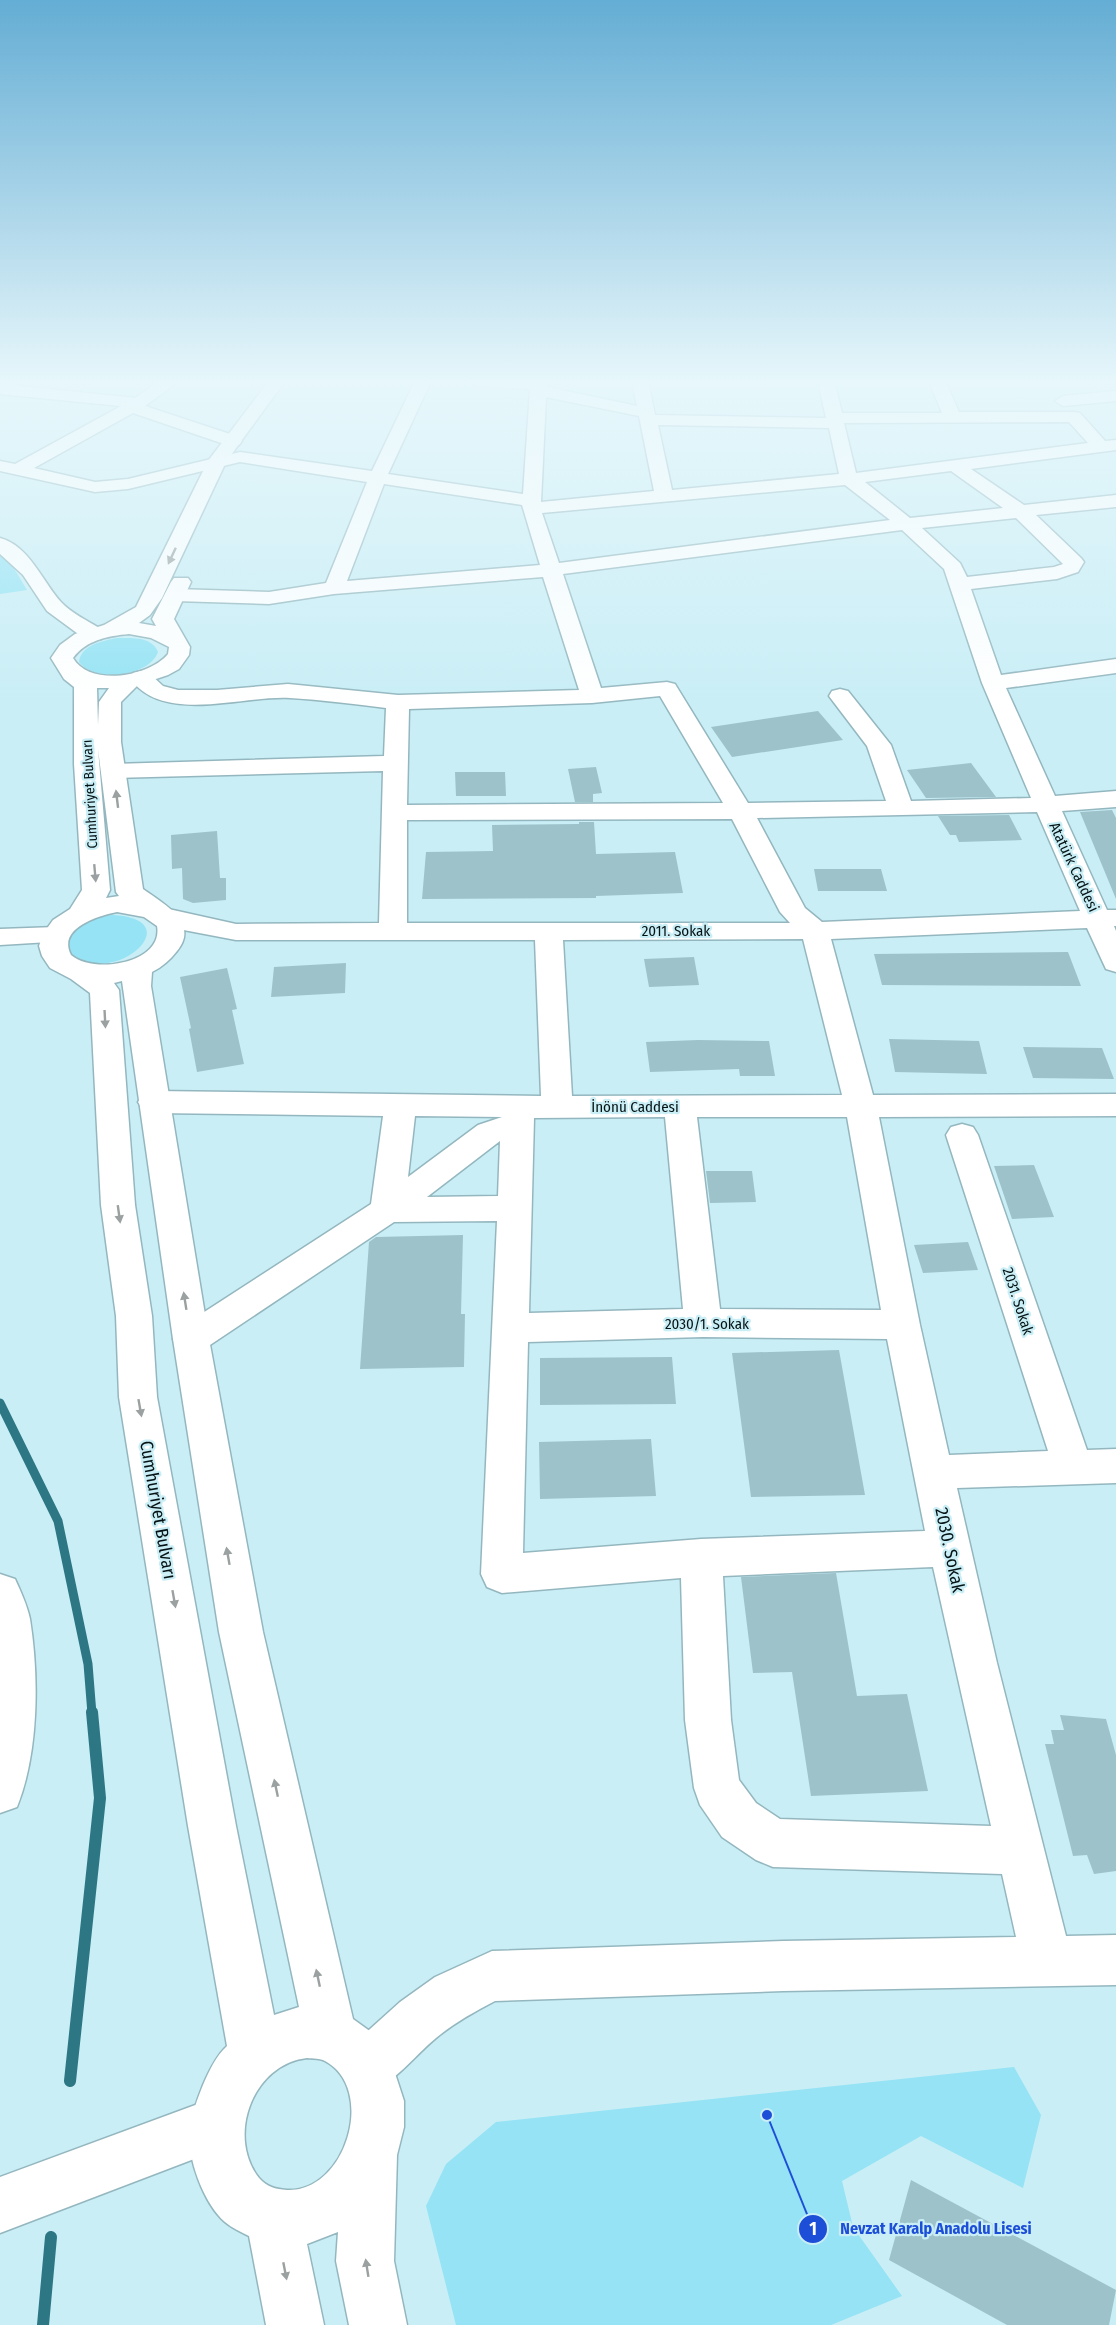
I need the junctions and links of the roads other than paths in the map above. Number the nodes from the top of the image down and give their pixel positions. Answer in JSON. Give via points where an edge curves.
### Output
{"nodes":[{"id":1,"x":204,"y":490,"type":"edge"},
{"id":2,"x":373,"y":490,"type":"edge"},
{"id":3,"x":442,"y":490,"type":"edge"},
{"id":4,"x":532,"y":490,"type":"edge"},
{"id":5,"x":663,"y":490,"type":"edge"},
{"id":6,"x":735,"y":490,"type":"edge"},
{"id":7,"x":862,"y":490,"type":"edge"},
{"id":8,"x":989,"y":490,"type":"edge"},
{"id":9,"x":664,"y":496,"type":"junction"},
{"id":10,"x":1116,"y":501,"type":"edge"},
{"id":11,"x":531,"y":504,"type":"junction"},
{"id":12,"x":1021,"y":512,"type":"junction"},
{"id":13,"x":906,"y":524,"type":"junction"},
{"id":14,"x":0,"y":544,"type":"edge"},
{"id":15,"x":189,"y":564,"type":"dead end"},
{"id":16,"x":551,"y":570,"type":"junction"},
{"id":17,"x":959,"y":584,"type":"junction"},
{"id":18,"x":334,"y":588,"type":"junction"},
{"id":19,"x":175,"y":595,"type":"junction"},
{"id":20,"x":102,"y":632,"type":"junction"},
{"id":21,"x":174,"y":639,"type":"junction"},
{"id":22,"x":1116,"y":666,"type":"edge"},
{"id":23,"x":72,"y":674,"type":"junction"},
{"id":24,"x":136,"y":679,"type":"junction"},
{"id":25,"x":993,"y":683,"type":"junction"},
{"id":26,"x":592,"y":696,"type":"junction"},
{"id":27,"x":840,"y":696,"type":"dead end"},
{"id":28,"x":398,"y":702,"type":"junction"},
{"id":29,"x":396,"y":763,"type":"junction"},
{"id":30,"x":113,"y":771,"type":"junction"},
{"id":31,"x":1116,"y":799,"type":"edge"},
{"id":32,"x":1045,"y":806,"type":"junction"},
{"id":33,"x":901,"y":809,"type":"junction"},
{"id":34,"x":741,"y":812,"type":"junction"},
{"id":35,"x":394,"y":813,"type":"junction"},
{"id":36,"x":158,"y":912,"type":"junction"},
{"id":37,"x":80,"y":914,"type":"junction"},
{"id":38,"x":1107,"y":918,"type":"edge"},
{"id":39,"x":393,"y":930,"type":"junction"},
{"id":40,"x":549,"y":931,"type":"junction"},
{"id":41,"x":815,"y":931,"type":"junction"},
{"id":42,"x":236,"y":932,"type":"junction"},
{"id":43,"x":56,"y":935,"type":"junction"},
{"id":44,"x":0,"y":937,"type":"edge"},
{"id":45,"x":146,"y":963,"type":"junction"},
{"id":46,"x":1116,"y":963,"type":"edge"},
{"id":47,"x":81,"y":972,"type":"junction"},
{"id":48,"x":154,"y":1102,"type":"junction"},
{"id":49,"x":400,"y":1105,"type":"junction"},
{"id":50,"x":1116,"y":1105,"type":"edge"},
{"id":51,"x":680,"y":1106,"type":"junction"},
{"id":52,"x":556,"y":1107,"type":"junction"},
{"id":53,"x":518,"y":1115,"type":"junction"},
{"id":54,"x":864,"y":1121,"type":"junction"},
{"id":55,"x":963,"y":1136,"type":"dead end"},
{"id":56,"x":516,"y":1208,"type":"junction"},
{"id":57,"x":387,"y":1210,"type":"junction"},
{"id":58,"x":703,"y":1323,"type":"junction"},
{"id":59,"x":902,"y":1325,"type":"junction"},
{"id":60,"x":512,"y":1328,"type":"junction"},
{"id":61,"x":191,"y":1339,"type":"junction"},
{"id":62,"x":1073,"y":1466,"type":"junction"},
{"id":63,"x":1116,"y":1466,"type":"edge"},
{"id":64,"x":933,"y":1472,"type":"junction"},
{"id":65,"x":949,"y":1548,"type":"junction"},
{"id":66,"x":701,"y":1558,"type":"junction"},
{"id":67,"x":0,"y":1593,"type":"edge"},
{"id":68,"x":0,"y":1790,"type":"edge"},
{"id":69,"x":1020,"y":1851,"type":"junction"},
{"id":70,"x":1116,"y":1960,"type":"edge"},
{"id":71,"x":1047,"y":1962,"type":"junction"},
{"id":72,"x":349,"y":2051,"type":"junction"},
{"id":73,"x":255,"y":2054,"type":"junction"},
{"id":74,"x":217,"y":2124,"type":"junction"},
{"id":75,"x":372,"y":2154,"type":"junction"},
{"id":76,"x":0,"y":2205,"type":"edge"},
{"id":77,"x":274,"y":2217,"type":"junction"},
{"id":78,"x":295,"y":2325,"type":"edge"},
{"id":79,"x":378,"y":2325,"type":"edge"}],
"edges":[{"from":1,"to":20,"type":"street","one_way":true,"via":[[143,611]]},
{"from":2,"to":18,"type":"street"},
{"from":3,"to":11,"type":"street"},
{"from":4,"to":11,"type":"street"},
{"from":5,"to":9,"type":"street"},
{"from":6,"to":9,"type":"street"},
{"from":7,"to":13,"type":"street","name":"Atatürk Caddesi"},
{"from":8,"to":12,"type":"street"},
{"from":9,"to":11,"type":"street"},
{"from":10,"to":12,"type":"street"},
{"from":11,"to":16,"type":"street"},
{"from":12,"to":13,"type":"street"},
{"from":12,"to":17,"type":"street","via":[[1072,559],[1071,568]]},
{"from":13,"to":16,"type":"street"},
{"from":13,"to":17,"type":"street","name":"Atatürk Caddesi","via":[[953,567]]},
{"from":14,"to":20,"type":"street","via":[[32,571],[54,607]]},
{"from":15,"to":19,"type":"street"},
{"from":16,"to":18,"type":"street"},
{"from":16,"to":26,"type":"street"},
{"from":17,"to":25,"type":"street","name":"Atatürk Caddesi"},
{"from":18,"to":19,"type":"street","via":[[269,598]]},
{"from":19,"to":21,"type":"street","via":[[163,619]]},
{"from":20,"to":21,"type":"street","via":[[148,629]]},
{"from":20,"to":23,"type":"street","via":[[77,641],[67,650],[64,667]]},
{"from":21,"to":24,"type":"street","via":[[179,647],[170,664]]},
{"from":22,"to":25,"type":"street"},
{"from":23,"to":24,"type":"street","via":[[102,681]]},
{"from":23,"to":37,"type":"street","name":"Cumhuriyet Bulvarı","one_way":true,"via":[[85,685],[86,764],[96,890]]},
{"from":24,"to":28,"type":"street","via":[[155,691],[177,697],[288,691]]},
{"from":24,"to":30,"type":"street","via":[[119,690],[110,702]]},
{"from":25,"to":32,"type":"street","name":"Atatürk Caddesi"},
{"from":26,"to":28,"type":"street"},
{"from":26,"to":34,"type":"street","via":[[667,689]]},
{"from":27,"to":33,"type":"street","via":[[879,745]]},
{"from":28,"to":29,"type":"street"},
{"from":29,"to":30,"type":"street"},
{"from":29,"to":35,"type":"street"},
{"from":36,"to":30,"type":"street","one_way":true,"via":[[130,892]]},
{"from":31,"to":32,"type":"street"},
{"from":32,"to":33,"type":"street"},
{"from":32,"to":38,"type":"street","name":"Atatürk Caddesi"},
{"from":33,"to":34,"type":"street"},
{"from":34,"to":35,"type":"street"},
{"from":34,"to":41,"type":"street","via":[[794,912]]},
{"from":35,"to":39,"type":"street"},
{"from":36,"to":37,"type":"street","via":[[136,904],[117,904]]},
{"from":36,"to":42,"type":"street","via":[[183,922]]},
{"from":36,"to":45,"type":"street","via":[[171,925],[171,937],[166,948]]},
{"from":37,"to":43,"type":"street"},
{"from":38,"to":41,"type":"street","name":"2011. Sokak"},
{"from":38,"to":46,"type":"street","name":"Atatürk Caddesi"},
{"from":39,"to":40,"type":"street","name":"2011. Sokak"},
{"from":39,"to":42,"type":"street","name":"2011. Sokak"},
{"from":40,"to":41,"type":"street","name":"2011. Sokak"},
{"from":40,"to":52,"type":"street"},
{"from":41,"to":54,"type":"street","name":"2030. Sokak"},
{"from":42,"to":45,"type":"street","via":[[182,945]]},
{"from":43,"to":44,"type":"street"},
{"from":43,"to":47,"type":"street","via":[[53,946],[57,957]]},
{"from":45,"to":47,"type":"street","via":[[119,973]]},
{"from":45,"to":48,"type":"street","via":[[136,986]]},
{"from":47,"to":73,"type":"street","name":"Cumhuriyet Bulvarı","one_way":true,"via":[[104,990],[118,1204],[134,1316],[138,1397]]},
{"from":48,"to":49,"type":"street","name":"İnönü Caddesi"},
{"from":61,"to":48,"type":"street","one_way":true},
{"from":49,"to":53,"type":"street","name":"İnönü Caddesi"},
{"from":49,"to":57,"type":"street"},
{"from":50,"to":54,"type":"street","name":"İnönü Caddesi"},
{"from":51,"to":52,"type":"street","name":"İnönü Caddesi"},
{"from":51,"to":54,"type":"street","name":"İnönü Caddesi"},
{"from":51,"to":58,"type":"street"},
{"from":52,"to":53,"type":"street","name":"İnönü Caddesi"},
{"from":53,"to":56,"type":"street"},
{"from":53,"to":57,"type":"street"},
{"from":54,"to":59,"type":"street","name":"2030. Sokak"},
{"from":55,"to":62,"type":"street","name":"2031. Sokak"},
{"from":56,"to":57,"type":"street"},
{"from":56,"to":60,"type":"street"},
{"from":57,"to":61,"type":"street"},
{"from":58,"to":59,"type":"street","name":"2030/1. Sokak"},
{"from":58,"to":60,"type":"street","name":"2030/1. Sokak"},
{"from":59,"to":64,"type":"street","name":"2030. Sokak"},
{"from":60,"to":66,"type":"street","via":[[502,1574]]},
{"from":72,"to":61,"type":"street","one_way":true,"via":[[241,1632]]},
{"from":62,"to":63,"type":"street"},
{"from":62,"to":64,"type":"street"},
{"from":64,"to":65,"type":"street","name":"2030. Sokak"},
{"from":65,"to":66,"type":"street"},
{"from":65,"to":69,"type":"street","name":"2030. Sokak"},
{"from":66,"to":69,"type":"street","via":[[712,1754],[717,1788],[739,1820],[773,1843]]},
{"from":67,"to":68,"type":"street","via":[[8,1617],[14,1714]]},
{"from":69,"to":71,"type":"street","name":"2030. Sokak"},
{"from":70,"to":71,"type":"street"},
{"from":71,"to":72,"type":"street","via":[[492,1976],[453,1995],[418,2020]]},
{"from":72,"to":73,"type":"street","via":[[307,2032],[282,2037]]},
{"from":72,"to":75,"type":"street","via":[[377,2092],[379,2121]]},
{"from":73,"to":74,"type":"street","via":[[236,2074],[224,2095]]},
{"from":74,"to":76,"type":"street"},
{"from":74,"to":77,"type":"street","via":[[218,2156],[229,2185],[248,2206]]},
{"from":75,"to":77,"type":"street","via":[[355,2183],[332,2205],[303,2218]]},
{"from":79,"to":75,"type":"street","one_way":true,"via":[[365,2261]]},
{"from":77,"to":78,"type":"street","one_way":true}]}
